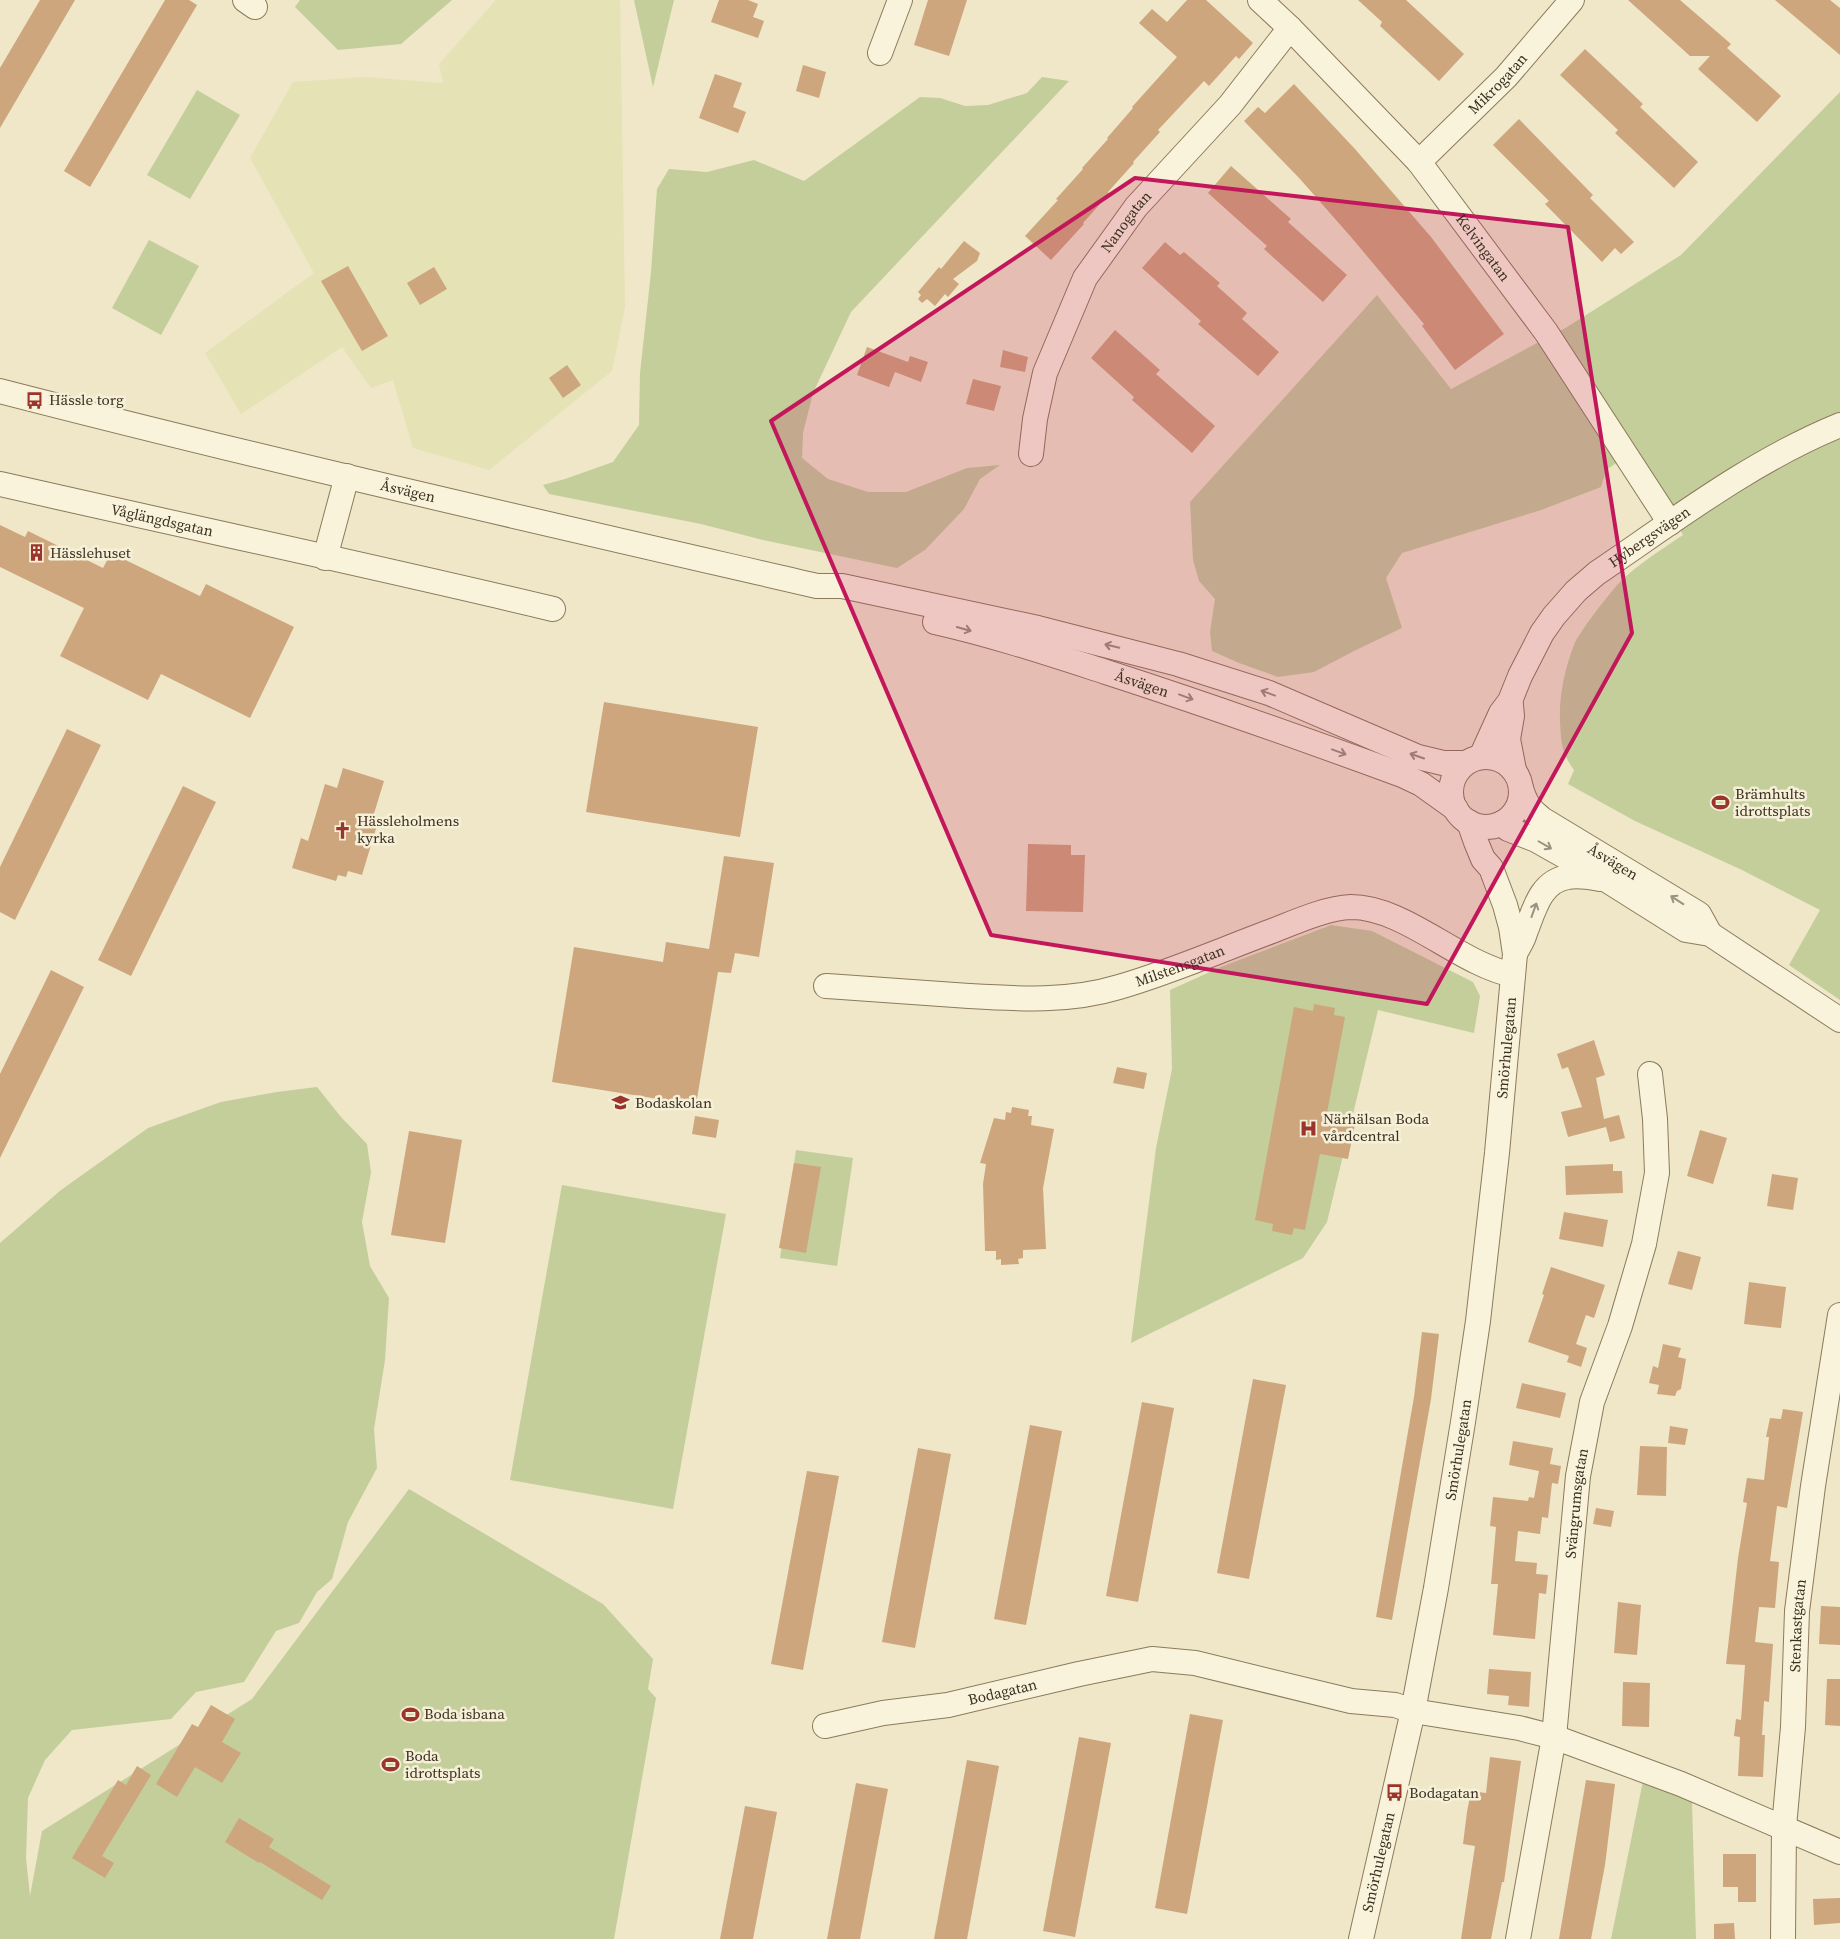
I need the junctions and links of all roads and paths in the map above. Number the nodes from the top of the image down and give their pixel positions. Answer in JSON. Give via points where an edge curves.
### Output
{"nodes":[{"id":1,"x":900,"y":0,"type":"edge"},
{"id":2,"x":1260,"y":0,"type":"edge"},
{"id":3,"x":1572,"y":0,"type":"edge"},
{"id":4,"x":1290,"y":28,"type":"junction"},
{"id":5,"x":880,"y":53,"type":"dead end"},
{"id":6,"x":1419,"y":162,"type":"junction"},
{"id":7,"x":0,"y":391,"type":"edge"},
{"id":8,"x":1840,"y":425,"type":"edge"},
{"id":9,"x":1031,"y":454,"type":"dead end"},
{"id":10,"x":347,"y":476,"type":"junction"},
{"id":11,"x":0,"y":484,"type":"edge"},
{"id":12,"x":1670,"y":523,"type":"junction"},
{"id":13,"x":325,"y":558,"type":"junction"},
{"id":14,"x":817,"y":586,"type":"junction"},
{"id":15,"x":553,"y":610,"type":"dead end"},
{"id":16,"x":1510,"y":701,"type":"junction"},
{"id":17,"x":1473,"y":760,"type":"junction"},
{"id":18,"x":1518,"y":779,"type":"junction"},
{"id":19,"x":1462,"y":816,"type":"junction"},
{"id":20,"x":1501,"y":824,"type":"junction"},
{"id":21,"x":1491,"y":868,"type":"junction"},
{"id":22,"x":1605,"y":880,"type":"junction"},
{"id":23,"x":1710,"y":934,"type":"junction"},
{"id":24,"x":1514,"y":965,"type":"junction"},
{"id":25,"x":826,"y":986,"type":"dead end"},
{"id":26,"x":1840,"y":1020,"type":"edge"},
{"id":27,"x":1650,"y":1074,"type":"dead end"},
{"id":28,"x":1840,"y":1315,"type":"edge"},
{"id":29,"x":1413,"y":1710,"type":"junction"},
{"id":30,"x":825,"y":1726,"type":"dead end"},
{"id":31,"x":1554,"y":1737,"type":"junction"},
{"id":32,"x":1784,"y":1827,"type":"junction"},
{"id":33,"x":1840,"y":1852,"type":"edge"},
{"id":34,"x":1361,"y":1939,"type":"edge"},
{"id":35,"x":1518,"y":1939,"type":"edge"},
{"id":36,"x":1783,"y":1939,"type":"edge"}],
"edges":[{"from":1,"to":5,"type":"street"},
{"from":2,"to":4,"type":"street","name":"Kelvingatan"},
{"from":3,"to":6,"type":"street","name":"Mikrogatan","via":[[1506,76]]},
{"from":4,"to":6,"type":"street","name":"Kelvingatan"},
{"from":4,"to":9,"type":"street","name":"Nanogatan","via":[[1230,105],[1136,207],[1085,278],[1045,373]]},
{"from":6,"to":12,"type":"street","name":"Kelvingatan","via":[[1546,332]]},
{"from":7,"to":10,"type":"street","name":"Åsvägen"},
{"from":8,"to":12,"type":"street","name":"Hybergsvägen","via":[[1791,447]]},
{"from":10,"to":13,"type":"street"},
{"from":10,"to":14,"type":"street","name":"Åsvägen"},
{"from":11,"to":13,"type":"street","name":"Våglängdsgatan"},
{"from":12,"to":16,"type":"street","name":"Hybergsvägen","via":[[1597,574],[1570,598],[1542,633]]},
{"from":13,"to":15,"type":"street","name":"Våglängdsgatan"},
{"from":17,"to":14,"type":"street","name":"Åsvägen","one_way":true,"via":[[1443,763],[1418,757],[1269,693],[1131,651],[842,586]]},
{"from":14,"to":19,"type":"street","name":"Åsvägen","one_way":true,"via":[[837,598],[946,624],[1168,691],[1421,784]]},
{"from":16,"to":17,"type":"street","name":"Hybergsvägen"},
{"from":16,"to":18,"type":"street","name":"Hybergsvägen","via":[[1512,716],[1508,739]]},
{"from":17,"to":18,"type":"street","via":[[1497,758],[1507,763]]},
{"from":17,"to":19,"type":"street","via":[[1454,777],[1451,787],[1452,799]]},
{"from":18,"to":20,"type":"street","via":[[1521,800],[1516,811]]},
{"from":23,"to":18,"type":"street","name":"Åsvägen","one_way":true,"via":[[1699,914],[1531,811]]},
{"from":19,"to":20,"type":"street","via":[[1482,827]]},
{"from":19,"to":21,"type":"street","name":"Smörhulegatan","via":[[1483,859]]},
{"from":20,"to":21,"type":"street"},
{"from":20,"to":22,"type":"street","name":"Åsvägen","one_way":true,"via":[[1536,840]]},
{"from":21,"to":24,"type":"street","name":"Smörhulegatan","via":[[1511,927]]},
{"from":22,"to":23,"type":"street","name":"Åsvägen","via":[[1686,930]]},
{"from":24,"to":22,"type":"street","name":"Smörhulegatan","one_way":true,"via":[[1537,901],[1550,884],[1568,877]]},
{"from":23,"to":26,"type":"street","name":"Åsvägen"},
{"from":24,"to":25,"type":"street","name":"Milstensgatan","via":[[1496,972],[1401,920],[1369,909],[1350,907],[1307,918],[1206,958],[1094,994],[1034,1000]]},
{"from":24,"to":29,"type":"street","name":"Smörhulegatan","via":[[1478,1321],[1442,1555]]},
{"from":27,"to":31,"type":"street","name":"Svängrumsgatan","via":[[1656,1173],[1644,1244],[1620,1326],[1592,1402],[1578,1476]]},
{"from":28,"to":32,"type":"street","name":"Stenkastgatan","via":[[1797,1611],[1793,1727]]},
{"from":29,"to":30,"type":"street","name":"Bodagatan","via":[[1351,1701],[1196,1663],[1152,1659],[948,1705],[883,1713]]},
{"from":29,"to":31,"type":"street","name":"Bodagatan"},
{"from":29,"to":34,"type":"street","name":"Smörhulegatan"},
{"from":31,"to":32,"type":"street","name":"Bodagatan","via":[[1681,1784]]},
{"from":31,"to":35,"type":"street","name":"Svängrumsgatan"},
{"from":32,"to":33,"type":"street","name":"Bodagatan"},
{"from":32,"to":36,"type":"street","name":"Stenkastgatan"}]}
